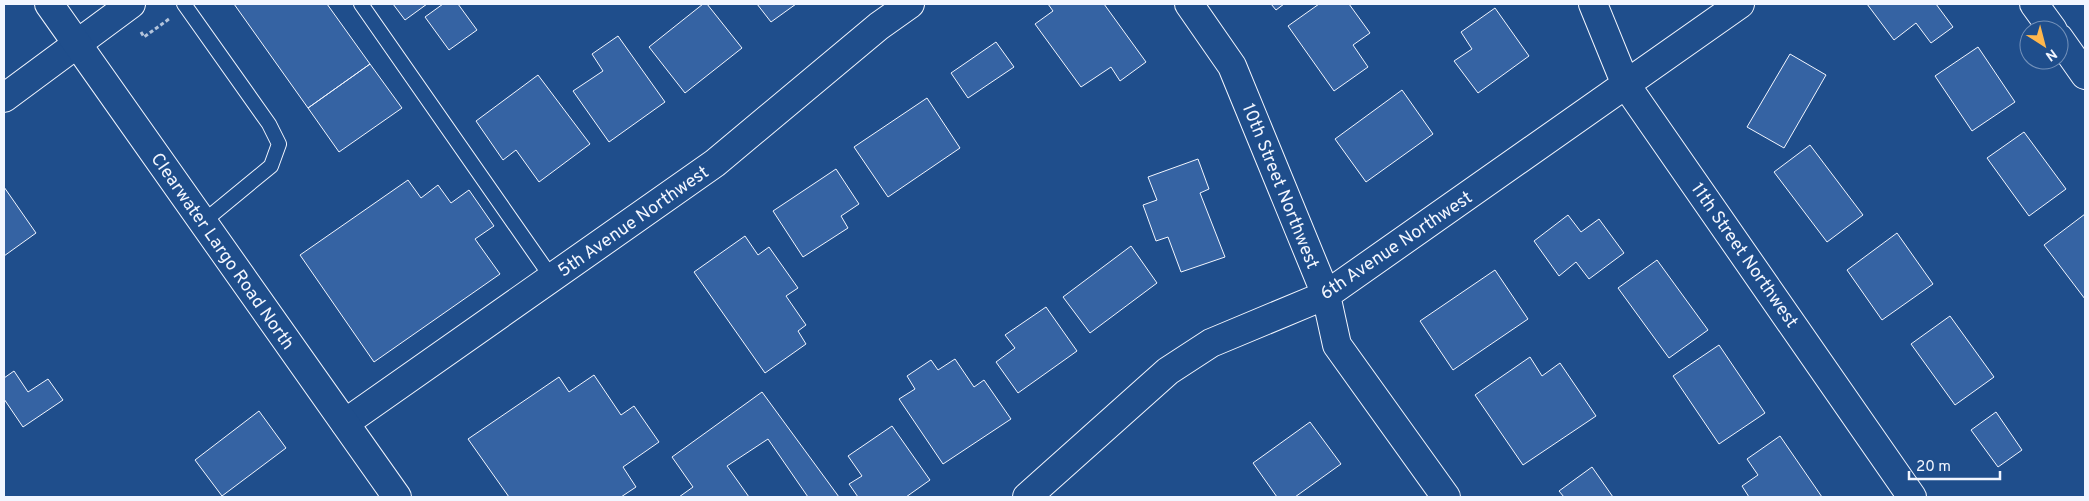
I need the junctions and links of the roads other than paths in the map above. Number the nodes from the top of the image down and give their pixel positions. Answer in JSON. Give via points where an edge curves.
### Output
{"nodes":[{"id":1,"x":49,"y":4,"type":"edge"},
{"id":2,"x":131,"y":4,"type":"edge"},
{"id":3,"x":184,"y":4,"type":"edge"},
{"id":4,"x":361,"y":4,"type":"edge"},
{"id":5,"x":910,"y":4,"type":"edge"},
{"id":6,"x":1189,"y":4,"type":"edge"},
{"id":7,"x":1593,"y":4,"type":"edge"},
{"id":8,"x":1740,"y":4,"type":"edge"},
{"id":9,"x":2034,"y":4,"type":"edge"},
{"id":10,"x":2046,"y":20,"type":"edge"},
{"id":11,"x":76,"y":43,"type":"junction"},
{"id":12,"x":2069,"y":52,"type":"edge"},
{"id":13,"x":2085,"y":75,"type":"edge"},
{"id":14,"x":1626,"y":85,"type":"junction"},
{"id":15,"x":4,"y":98,"type":"edge"},
{"id":16,"x":203,"y":222,"type":"junction"},
{"id":17,"x":552,"y":278,"type":"junction"},
{"id":18,"x":1326,"y":295,"type":"junction"},
{"id":19,"x":345,"y":423,"type":"junction"},
{"id":20,"x":397,"y":497,"type":"edge"},
{"id":21,"x":1028,"y":497,"type":"edge"},
{"id":22,"x":1446,"y":497,"type":"edge"},
{"id":23,"x":1912,"y":497,"type":"edge"}],
"edges":[{"from":1,"to":11,"type":"street","name":"Clearwater Largo Road North"},
{"from":2,"to":11,"type":"street"},
{"from":3,"to":16,"type":"lane","via":[[269,124],[279,144],[271,166]]},
{"from":4,"to":17,"type":"lane"},
{"from":5,"to":17,"type":"street","name":"5th Avenue Northwest","via":[[715,163]]},
{"from":6,"to":18,"type":"street","name":"10th Street Northwest","via":[[1232,66]]},
{"from":7,"to":14,"type":"street","name":"11th Street Northwest"},
{"from":8,"to":14,"type":"street","name":"6th Avenue Northwest"},
{"from":9,"to":10,"type":"street"},
{"from":11,"to":15,"type":"street"},
{"from":11,"to":16,"type":"street","name":"Clearwater Largo Road North"},
{"from":12,"to":13,"type":"street"},
{"from":14,"to":18,"type":"street","name":"6th Avenue Northwest"},
{"from":14,"to":23,"type":"street","name":"11th Street Northwest"},
{"from":16,"to":19,"type":"street","name":"Clearwater Largo Road North"},
{"from":17,"to":19,"type":"street","name":"5th Avenue Northwest"},
{"from":18,"to":21,"type":"street","name":"6th Avenue Northwest","via":[[1211,343],[1168,371]]},
{"from":18,"to":22,"type":"street","name":"10th Street Northwest","via":[[1337,346]]},
{"from":19,"to":20,"type":"street","name":"Clearwater Largo Road North"}]}
